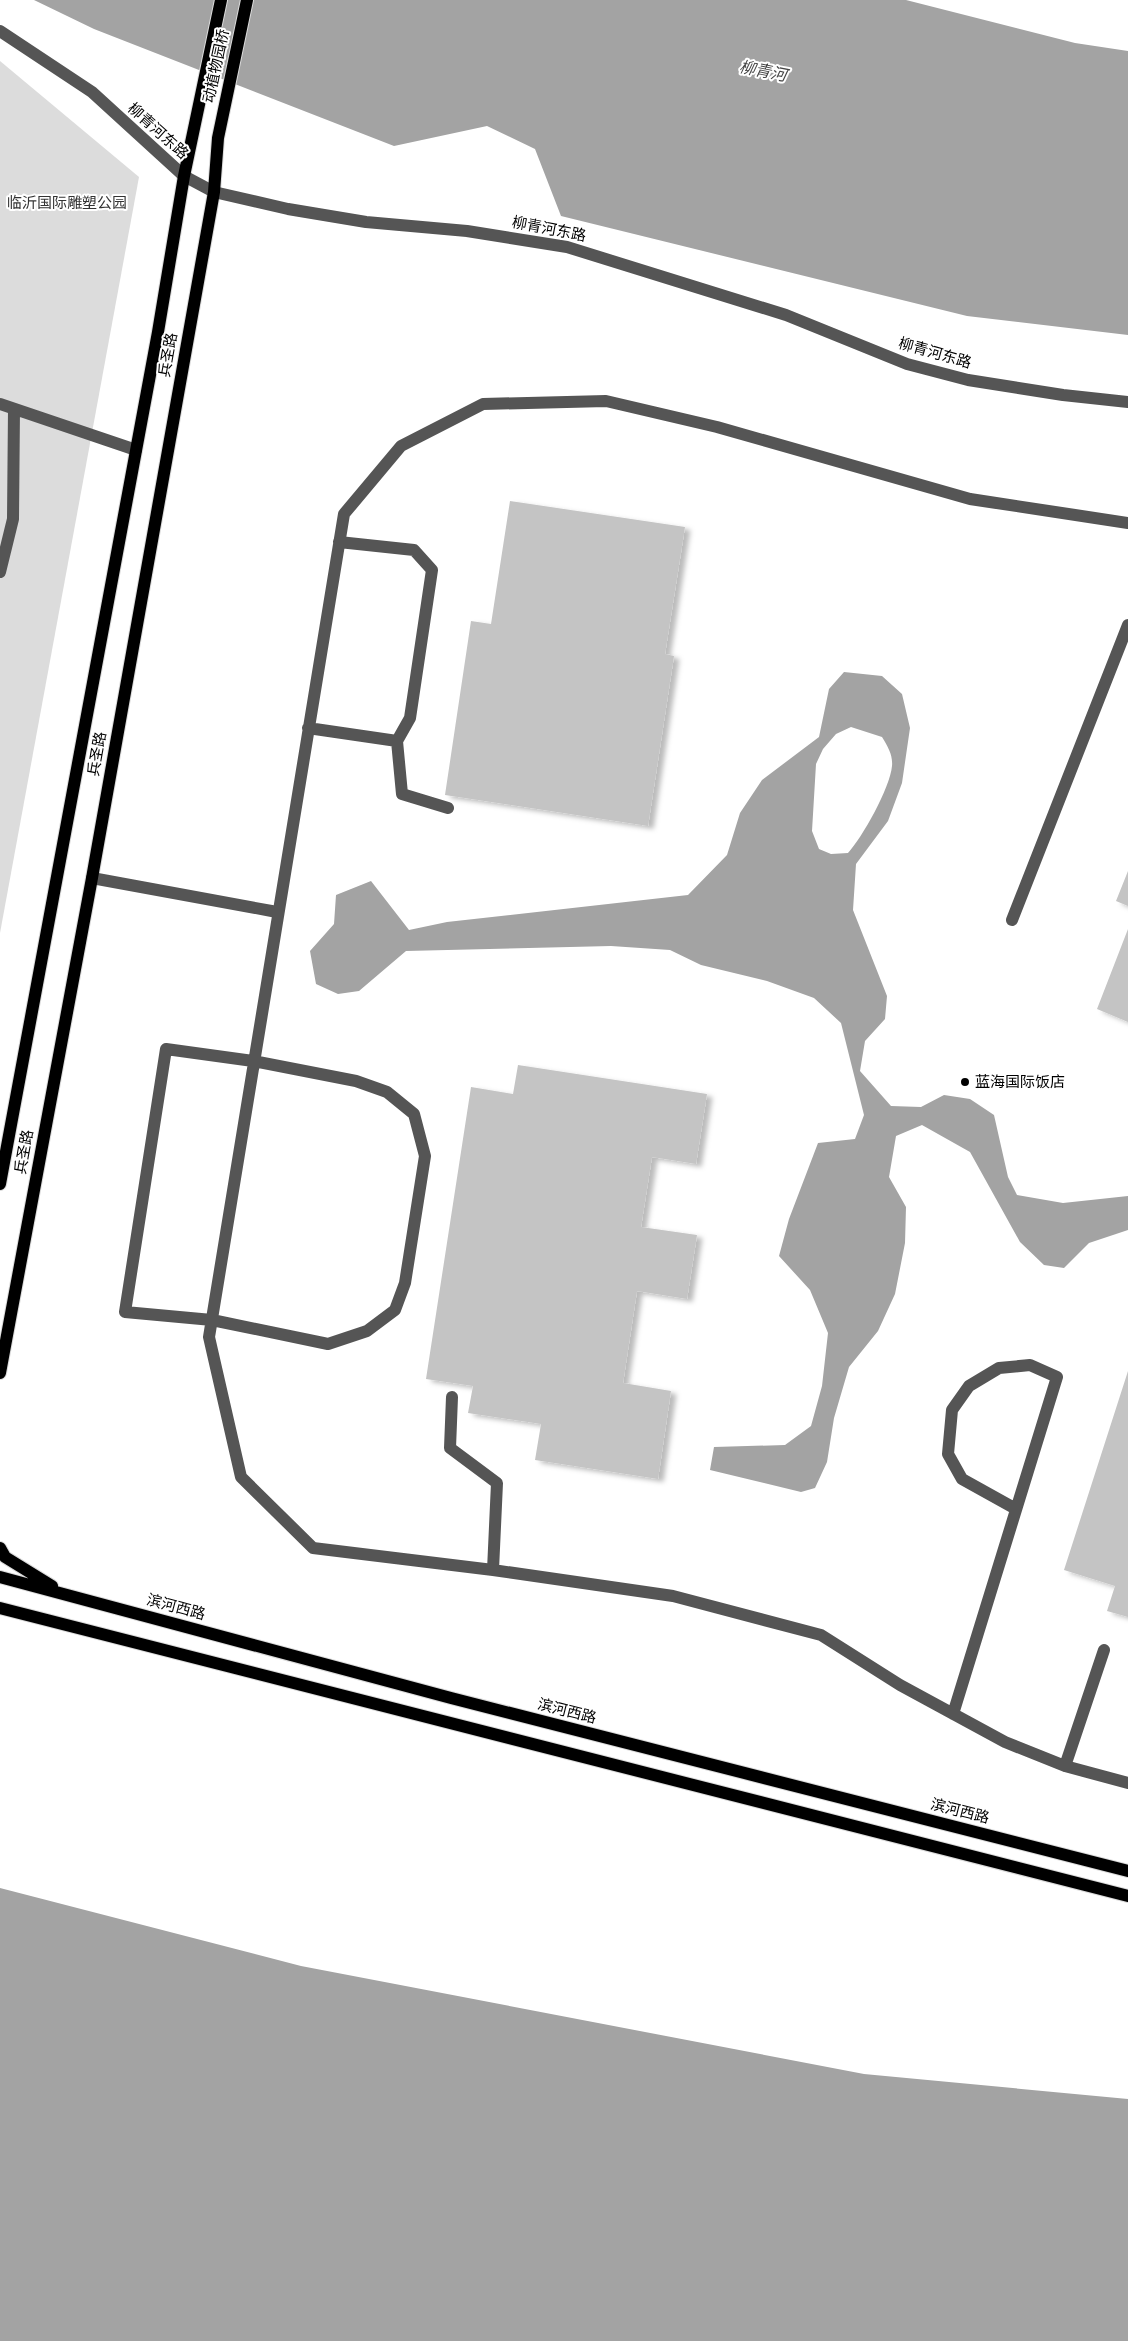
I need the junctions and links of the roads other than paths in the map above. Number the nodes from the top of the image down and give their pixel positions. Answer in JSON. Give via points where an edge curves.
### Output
{"nodes":[{"id":1,"x":221,"y":0,"type":"edge"},
{"id":2,"x":247,"y":0,"type":"edge"},
{"id":3,"x":0,"y":31,"type":"edge"},
{"id":4,"x":193,"y":133,"type":"joint"},
{"id":5,"x":218,"y":138,"type":"joint"},
{"id":6,"x":184,"y":176,"type":"junction"},
{"id":7,"x":214,"y":192,"type":"junction"},
{"id":8,"x":1128,"y":402,"type":"edge"},
{"id":9,"x":0,"y":404,"type":"edge"},
{"id":10,"x":14,"y":409,"type":"junction"},
{"id":11,"x":136,"y":450,"type":"junction"},
{"id":12,"x":1128,"y":523,"type":"edge"},
{"id":13,"x":339,"y":542,"type":"junction"},
{"id":14,"x":0,"y":572,"type":"edge"},
{"id":15,"x":1128,"y":625,"type":"edge"},
{"id":16,"x":308,"y":728,"type":"junction"},
{"id":17,"x":397,"y":741,"type":"junction"},
{"id":18,"x":448,"y":808,"type":"dead end"},
{"id":19,"x":92,"y":878,"type":"junction"},
{"id":20,"x":277,"y":912,"type":"junction"},
{"id":21,"x":1012,"y":920,"type":"dead end"},
{"id":22,"x":253,"y":1061,"type":"junction"},
{"id":23,"x":0,"y":1184,"type":"edge"},
{"id":24,"x":212,"y":1320,"type":"junction"},
{"id":25,"x":0,"y":1373,"type":"edge"},
{"id":26,"x":452,"y":1397,"type":"dead end"},
{"id":27,"x":1016,"y":1509,"type":"junction"},
{"id":28,"x":0,"y":1548,"type":"edge"},
{"id":29,"x":493,"y":1570,"type":"junction"},
{"id":30,"x":0,"y":1577,"type":"edge"},
{"id":31,"x":64,"y":1594,"type":"junction"},
{"id":32,"x":0,"y":1608,"type":"edge"},
{"id":33,"x":1104,"y":1650,"type":"dead end"},
{"id":34,"x":953,"y":1714,"type":"junction"},
{"id":35,"x":1065,"y":1766,"type":"junction"},
{"id":36,"x":1128,"y":1783,"type":"edge"},
{"id":37,"x":1128,"y":1871,"type":"edge"},
{"id":38,"x":1128,"y":1896,"type":"edge"}],
"edges":[{"from":1,"to":4,"type":"main road","name":"动植物园桥"},
{"from":2,"to":5,"type":"main road","name":"动植物园桥"},
{"from":3,"to":6,"type":"street","name":"柳青河东路","via":[[92,92]]},
{"from":4,"to":6,"type":"main road","name":"兵圣路"},
{"from":5,"to":7,"type":"main road","name":"兵圣路"},
{"from":6,"to":7,"type":"street","name":"柳青河东路"},
{"from":6,"to":11,"type":"main road","name":"兵圣路"},
{"from":7,"to":8,"type":"street","name":"柳青河东路","via":[[366,222],[467,231],[567,247],[786,315],[907,364],[968,380]]},
{"from":7,"to":19,"type":"main road","name":"兵圣路"},
{"from":9,"to":10,"type":"street"},
{"from":10,"to":11,"type":"street"},
{"from":10,"to":14,"type":"street","via":[[13,519]]},
{"from":11,"to":23,"type":"main road","name":"兵圣路"},
{"from":12,"to":13,"type":"street","via":[[970,498],[717,427],[606,401],[483,404],[401,446],[344,514]]},
{"from":13,"to":16,"type":"street"},
{"from":13,"to":17,"type":"street","via":[[414,550],[432,570],[410,718]]},
{"from":15,"to":21,"type":"street"},
{"from":16,"to":17,"type":"street"},
{"from":16,"to":20,"type":"street"},
{"from":17,"to":18,"type":"street","via":[[402,794]]},
{"from":19,"to":20,"type":"street"},
{"from":19,"to":25,"type":"main road","name":"兵圣路"},
{"from":20,"to":22,"type":"street"},
{"from":22,"to":24,"type":"street"},
{"from":22,"to":24,"type":"street","via":[[166,1049],[125,1312]]},
{"from":22,"to":24,"type":"street","via":[[356,1081],[387,1092],[414,1114],[425,1156],[407,1274],[395,1310],[367,1331],[328,1344]]},
{"from":24,"to":29,"type":"street","via":[[209,1337],[241,1477],[313,1548]]},
{"from":26,"to":29,"type":"street","via":[[450,1448],[498,1483]]},
{"from":27,"to":27,"type":"street","via":[[1056,1377],[1030,1365],[999,1368],[969,1386],[952,1410],[948,1454],[962,1479]]},
{"from":27,"to":34,"type":"street"},
{"from":28,"to":31,"type":"main road","via":[[5,1558]]},
{"from":29,"to":34,"type":"street","via":[[673,1596],[821,1635]]},
{"from":30,"to":31,"type":"main road","name":"滨河西路"},
{"from":31,"to":37,"type":"main road","name":"滨河西路","via":[[451,1698]]},
{"from":32,"to":38,"type":"main road"},
{"from":33,"to":35,"type":"street"},
{"from":34,"to":35,"type":"street","via":[[1005,1742]]},
{"from":35,"to":36,"type":"street"}]}
